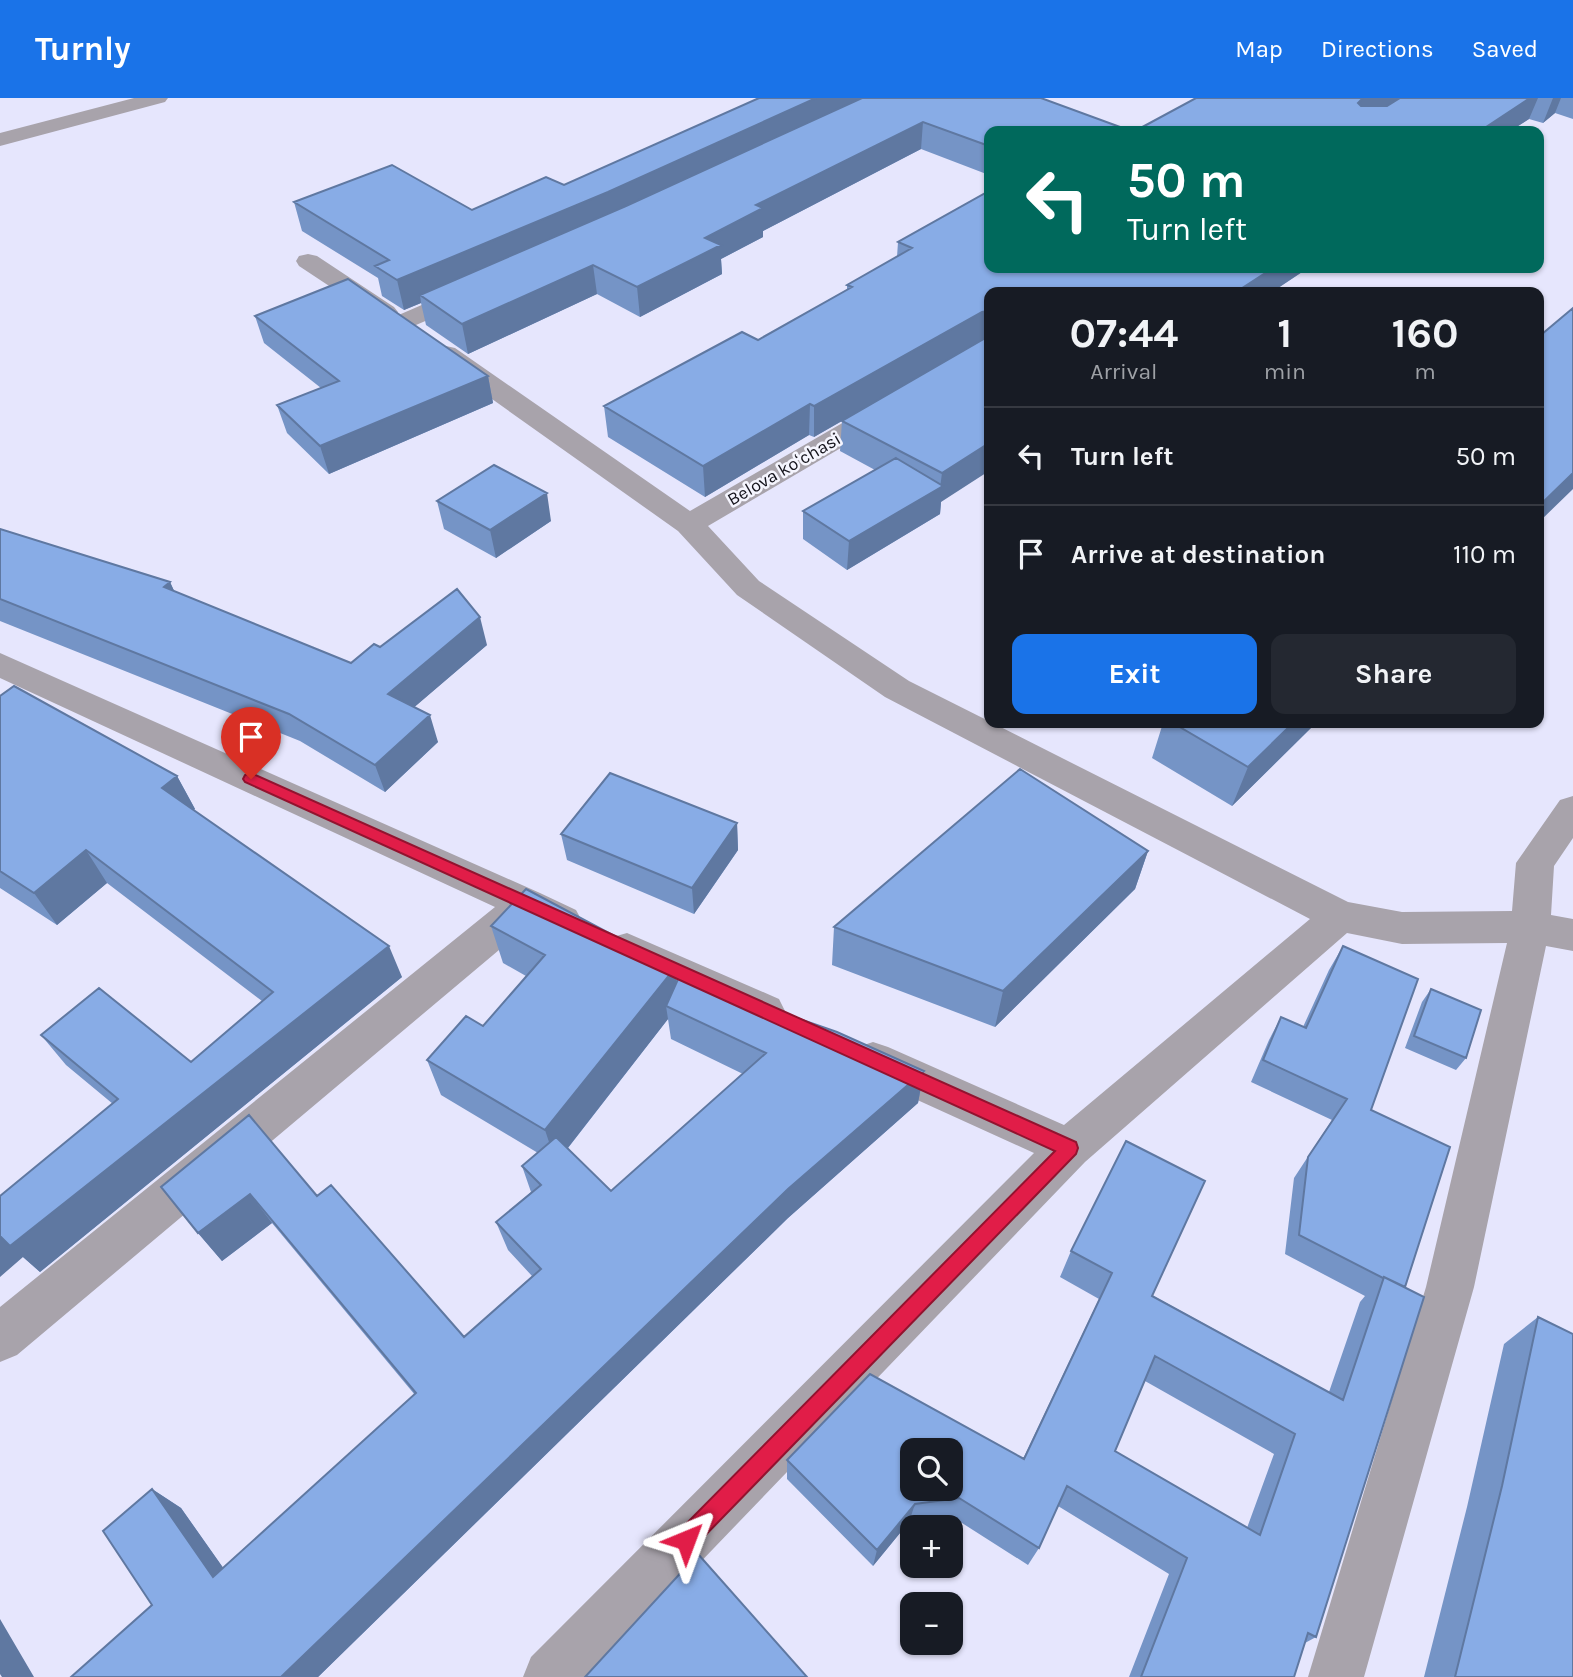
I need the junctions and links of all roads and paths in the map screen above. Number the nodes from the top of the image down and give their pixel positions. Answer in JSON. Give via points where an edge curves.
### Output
{"nodes":[{"id":1,"x":158,"y":98,"type":"edge"},
{"id":2,"x":0,"y":140,"type":"edge"},
{"id":3,"x":308,"y":261,"type":"dead end"},
{"id":4,"x":487,"y":286,"type":"edge"},
{"id":5,"x":402,"y":323,"type":"junction"},
{"id":6,"x":905,"y":398,"type":"edge"},
{"id":7,"x":689,"y":524,"type":"junction"},
{"id":8,"x":0,"y":664,"type":"edge"},
{"id":9,"x":1573,"y":810,"type":"edge"},
{"id":10,"x":526,"y":904,"type":"junction"},
{"id":11,"x":1340,"y":916,"type":"junction"},
{"id":12,"x":1551,"y":931,"type":"edge"},
{"id":13,"x":791,"y":1023,"type":"edge"},
{"id":14,"x":842,"y":1046,"type":"edge"},
{"id":15,"x":1069,"y":1148,"type":"junction"},
{"id":16,"x":0,"y":1338,"type":"edge"},
{"id":17,"x":551,"y":1677,"type":"edge"},
{"id":18,"x":1336,"y":1677,"type":"edge"}],
"edges":[{"from":1,"to":2,"type":"street"},
{"from":3,"to":5,"type":"street"},
{"from":4,"to":5,"type":"street"},
{"from":5,"to":7,"type":"street"},
{"from":6,"to":7,"type":"street","name":"Belova koʻchasi"},
{"from":7,"to":11,"type":"street","via":[[748,588],[897,689]]},
{"from":8,"to":10,"type":"street"},
{"from":9,"to":12,"type":"street","via":[[1535,863]]},
{"from":10,"to":13,"type":"street"},
{"from":10,"to":16,"type":"street"},
{"from":11,"to":12,"type":"street","via":[[1402,928]]},
{"from":11,"to":15,"type":"street"},
{"from":12,"to":18,"type":"street"},
{"from":14,"to":15,"type":"street"},
{"from":15,"to":17,"type":"street"}]}
